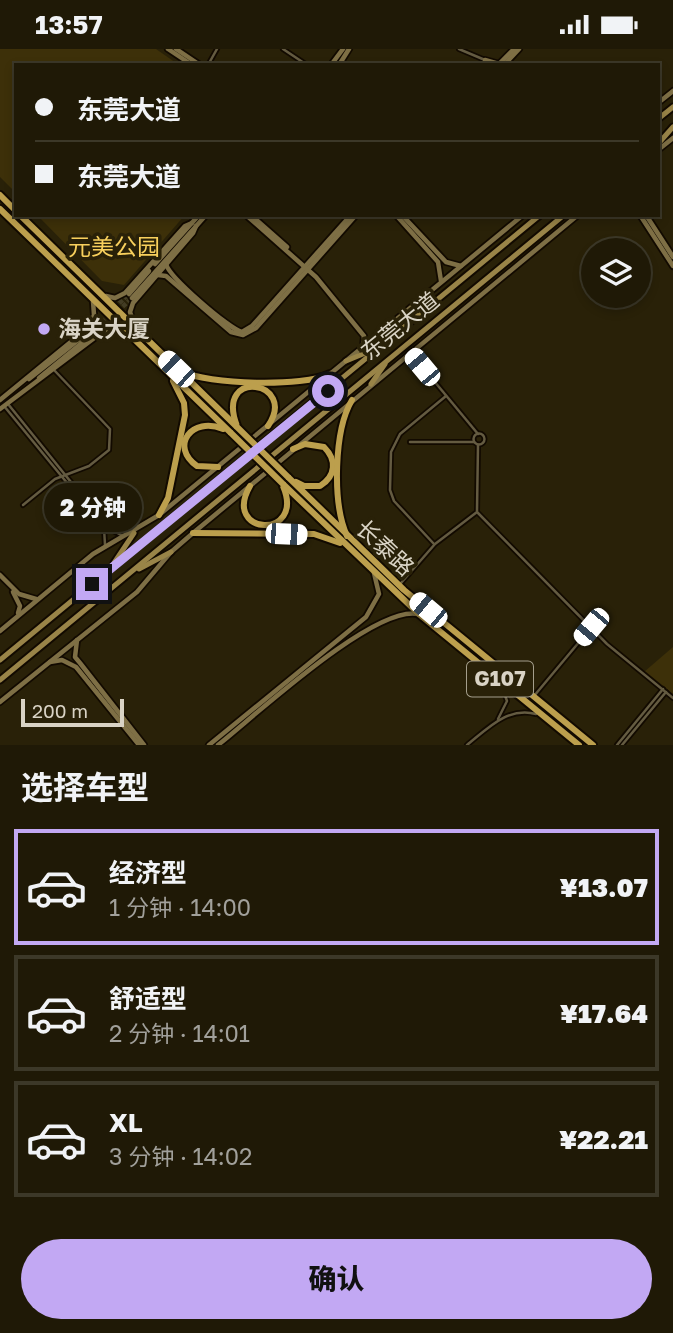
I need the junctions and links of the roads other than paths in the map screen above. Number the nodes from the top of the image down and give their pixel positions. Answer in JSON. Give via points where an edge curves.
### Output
{"nodes":[{"id":1,"x":168,"y":49,"type":"edge"},
{"id":2,"x":176,"y":49,"type":"edge"},
{"id":3,"x":283,"y":49,"type":"edge"},
{"id":4,"x":459,"y":49,"type":"edge"},
{"id":5,"x":517,"y":49,"type":"edge"},
{"id":6,"x":485,"y":60,"type":"joint"},
{"id":7,"x":189,"y":63,"type":"edge"},
{"id":8,"x":197,"y":63,"type":"edge"},
{"id":9,"x":304,"y":63,"type":"edge"},
{"id":10,"x":493,"y":63,"type":"edge"},
{"id":11,"x":501,"y":63,"type":"edge"},
{"id":12,"x":673,"y":126,"type":"edge"},
{"id":13,"x":660,"y":142,"type":"edge"},
{"id":14,"x":0,"y":195,"type":"edge"},
{"id":15,"x":0,"y":209,"type":"edge"},
{"id":16,"x":14,"y":209,"type":"edge"},
{"id":17,"x":22,"y":217,"type":"edge"},
{"id":18,"x":198,"y":217,"type":"edge"},
{"id":19,"x":203,"y":217,"type":"edge"},
{"id":20,"x":248,"y":217,"type":"edge"},
{"id":21,"x":253,"y":217,"type":"edge"},
{"id":22,"x":351,"y":217,"type":"edge"},
{"id":23,"x":398,"y":217,"type":"edge"},
{"id":24,"x":403,"y":217,"type":"edge"},
{"id":25,"x":521,"y":217,"type":"edge"},
{"id":26,"x":538,"y":217,"type":"edge"},
{"id":27,"x":562,"y":217,"type":"edge"},
{"id":28,"x":576,"y":217,"type":"edge"},
{"id":29,"x":644,"y":217,"type":"edge"},
{"id":30,"x":644,"y":217,"type":"edge"},
{"id":31,"x":194,"y":225,"type":"junction"},
{"id":32,"x":673,"y":257,"type":"edge"},
{"id":33,"x":166,"y":264,"type":"junction"},
{"id":34,"x":461,"y":266,"type":"junction"},
{"id":35,"x":673,"y":266,"type":"edge"},
{"id":36,"x":307,"y":267,"type":"junction"},
{"id":37,"x":158,"y":275,"type":"junction"},
{"id":38,"x":438,"y":285,"type":"junction"},
{"id":39,"x":99,"y":292,"type":"junction"},
{"id":40,"x":130,"y":297,"type":"junction"},
{"id":41,"x":93,"y":300,"type":"junction"},
{"id":42,"x":136,"y":329,"type":"junction"},
{"id":43,"x":93,"y":331,"type":"junction"},
{"id":44,"x":378,"y":335,"type":"junction"},
{"id":45,"x":132,"y":338,"type":"junction"},
{"id":46,"x":382,"y":346,"type":"junction"},
{"id":47,"x":363,"y":348,"type":"junction"},
{"id":48,"x":410,"y":352,"type":"junction"},
{"id":49,"x":391,"y":356,"type":"junction"},
{"id":50,"x":346,"y":361,"type":"junction"},
{"id":51,"x":176,"y":369,"type":"junction"},
{"id":52,"x":54,"y":370,"type":"junction"},
{"id":53,"x":169,"y":373,"type":"junction"},
{"id":54,"x":330,"y":375,"type":"junction"},
{"id":55,"x":27,"y":384,"type":"junction"},
{"id":56,"x":371,"y":384,"type":"junction"},
{"id":57,"x":446,"y":396,"type":"junction"},
{"id":58,"x":0,"y":399,"type":"edge"},
{"id":59,"x":352,"y":400,"type":"junction"},
{"id":60,"x":4,"y":406,"type":"edge"},
{"id":61,"x":268,"y":426,"type":"junction"},
{"id":62,"x":237,"y":428,"type":"junction"},
{"id":63,"x":231,"y":433,"type":"junction"},
{"id":64,"x":478,"y":434,"type":"junction"},
{"id":65,"x":410,"y":442,"type":"dead end"},
{"id":66,"x":474,"y":442,"type":"junction"},
{"id":67,"x":478,"y":445,"type":"junction"},
{"id":68,"x":293,"y":449,"type":"junction"},
{"id":69,"x":218,"y":467,"type":"junction"},
{"id":70,"x":63,"y":475,"type":"junction"},
{"id":71,"x":288,"y":477,"type":"junction"},
{"id":72,"x":283,"y":484,"type":"junction"},
{"id":73,"x":250,"y":486,"type":"junction"},
{"id":74,"x":23,"y":505,"type":"dead end"},
{"id":75,"x":477,"y":512,"type":"junction"},
{"id":76,"x":159,"y":515,"type":"junction"},
{"id":77,"x":193,"y":533,"type":"junction"},
{"id":78,"x":131,"y":534,"type":"junction"},
{"id":79,"x":348,"y":543,"type":"junction"},
{"id":80,"x":435,"y":544,"type":"junction"},
{"id":81,"x":104,"y":548,"type":"junction"},
{"id":82,"x":171,"y":552,"type":"junction"},
{"id":83,"x":110,"y":569,"type":"junction"},
{"id":84,"x":374,"y":572,"type":"junction"},
{"id":85,"x":130,"y":574,"type":"junction"},
{"id":86,"x":0,"y":575,"type":"edge"},
{"id":87,"x":398,"y":585,"type":"junction"},
{"id":88,"x":11,"y":588,"type":"junction"},
{"id":89,"x":37,"y":599,"type":"junction"},
{"id":90,"x":420,"y":615,"type":"junction"},
{"id":91,"x":17,"y":616,"type":"junction"},
{"id":92,"x":591,"y":627,"type":"junction"},
{"id":93,"x":0,"y":631,"type":"edge"},
{"id":94,"x":78,"y":638,"type":"junction"},
{"id":95,"x":0,"y":660,"type":"edge"},
{"id":96,"x":49,"y":662,"type":"junction"},
{"id":97,"x":496,"y":676,"type":"junction"},
{"id":98,"x":0,"y":680,"type":"edge"},
{"id":99,"x":664,"y":691,"type":"junction"},
{"id":100,"x":534,"y":696,"type":"junction"},
{"id":101,"x":673,"y":698,"type":"edge"},
{"id":102,"x":0,"y":702,"type":"edge"},
{"id":103,"x":544,"y":716,"type":"junction"},
{"id":104,"x":496,"y":722,"type":"junction"},
{"id":105,"x":141,"y":745,"type":"edge"},
{"id":106,"x":209,"y":745,"type":"edge"},
{"id":107,"x":218,"y":745,"type":"edge"},
{"id":108,"x":467,"y":745,"type":"edge"},
{"id":109,"x":579,"y":745,"type":"edge"},
{"id":110,"x":593,"y":745,"type":"edge"},
{"id":111,"x":617,"y":745,"type":"edge"},
{"id":112,"x":622,"y":745,"type":"edge"}],
"edges":[{"from":1,"to":7,"type":"street"},
{"from":2,"to":8,"type":"street"},
{"from":3,"to":9,"type":"street"},
{"from":4,"to":6,"type":"street"},
{"from":5,"to":11,"type":"street"},
{"from":6,"to":10,"type":"street"},
{"from":12,"to":13,"type":"main road"},
{"from":14,"to":16,"type":"highway"},
{"from":15,"to":41,"type":"highway","number":"G107"},
{"from":17,"to":39,"type":"highway","number":"G107"},
{"from":18,"to":31,"type":"street"},
{"from":19,"to":31,"type":"street"},
{"from":20,"to":36,"type":"street"},
{"from":21,"to":36,"type":"street"},
{"from":22,"to":36,"type":"street"},
{"from":23,"to":38,"type":"street","via":[[438,262],[442,271]]},
{"from":24,"to":34,"type":"street","via":[[446,262]]},
{"from":25,"to":34,"type":"street"},
{"from":26,"to":46,"type":"main road","name":"东莞大道"},
{"from":27,"to":49,"type":"main road","name":"东莞大道"},
{"from":28,"to":48,"type":"street"},
{"from":29,"to":32,"type":"street"},
{"from":30,"to":35,"type":"street"},
{"from":31,"to":33,"type":"street"},
{"from":31,"to":40,"type":"street"},
{"from":33,"to":36,"type":"street","via":[[202,302],[242,332],[253,326]]},
{"from":33,"to":37,"type":"street"},
{"from":34,"to":38,"type":"street"},
{"from":36,"to":37,"type":"street","via":[[256,328],[243,335],[230,332],[166,276]]},
{"from":36,"to":44,"type":"street","via":[[365,333]]},
{"from":36,"to":47,"type":"street","via":[[364,335]]},
{"from":37,"to":40,"type":"street"},
{"from":38,"to":44,"type":"street"},
{"from":39,"to":40,"type":"street"},
{"from":39,"to":42,"type":"highway","number":"G107"},
{"from":40,"to":42,"type":"street"},
{"from":41,"to":43,"type":"street"},
{"from":41,"to":45,"type":"highway","number":"G107"},
{"from":42,"to":51,"type":"highway","number":"G107"},
{"from":43,"to":45,"type":"street","via":[[114,331]]},
{"from":43,"to":52,"type":"street"},
{"from":43,"to":55,"type":"street"},
{"from":44,"to":47,"type":"street"},
{"from":45,"to":53,"type":"highway","number":"G107"},
{"from":46,"to":50,"type":"main road"},
{"from":46,"to":83,"type":"main road","name":"东莞大道"},
{"from":47,"to":50,"type":"street"},
{"from":48,"to":56,"type":"street"},
{"from":48,"to":57,"type":"street"},
{"from":49,"to":56,"type":"main road"},
{"from":49,"to":85,"type":"main road","name":"东莞大道"},
{"from":50,"to":54,"type":"street"},
{"from":51,"to":54,"type":"highway","via":[[213,381],[310,381]]},
{"from":51,"to":62,"type":"highway","number":"G107"},
{"from":52,"to":55,"type":"street"},
{"from":52,"to":70,"type":"street","via":[[110,429],[109,450],[89,466]]},
{"from":53,"to":63,"type":"highway","number":"G107"},
{"from":53,"to":76,"type":"highway","via":[[185,415],[168,498]]},
{"from":54,"to":61,"type":"street"},
{"from":55,"to":58,"type":"street"},
{"from":55,"to":60,"type":"street"},
{"from":56,"to":59,"type":"street"},
{"from":57,"to":64,"type":"street"},
{"from":57,"to":80,"type":"street","via":[[400,434],[391,452],[394,501]]},
{"from":59,"to":68,"type":"street"},
{"from":59,"to":79,"type":"highway","via":[[341,425],[338,501]]},
{"from":60,"to":70,"type":"street"},
{"from":61,"to":62,"type":"highway","via":[[275,415],[274,399],[253,386],[234,398]]},
{"from":61,"to":69,"type":"street"},
{"from":62,"to":71,"type":"highway","number":"G107","bridge":true},
{"from":63,"to":69,"type":"highway","via":[[203,425],[188,435],[185,453],[191,463],[204,469]]},
{"from":63,"to":72,"type":"highway","number":"G107","bridge":true},
{"from":64,"to":66,"type":"street"},
{"from":64,"to":67,"type":"street","via":[[485,440]]},
{"from":65,"to":66,"type":"street"},
{"from":66,"to":67,"type":"street"},
{"from":67,"to":75,"type":"street"},
{"from":68,"to":71,"type":"highway","via":[[305,444],[324,446],[333,470],[328,481],[313,488]]},
{"from":68,"to":73,"type":"street"},
{"from":69,"to":76,"type":"street"},
{"from":70,"to":74,"type":"street"},
{"from":70,"to":78,"type":"street","via":[[113,533]]},
{"from":70,"to":81,"type":"street","via":[[104,528]]},
{"from":71,"to":79,"type":"highway","name":"长泰路","number":"G107"},
{"from":72,"to":73,"type":"highway","via":[[286,512],[269,525],[246,515],[243,501]]},
{"from":72,"to":79,"type":"highway","name":"长泰路","number":"G107"},
{"from":73,"to":77,"type":"street"},
{"from":75,"to":80,"type":"street"},
{"from":75,"to":92,"type":"street"},
{"from":76,"to":78,"type":"street"},
{"from":77,"to":79,"type":"highway","via":[[314,534]]},
{"from":77,"to":82,"type":"street"},
{"from":78,"to":81,"type":"street"},
{"from":78,"to":83,"type":"main road"},
{"from":79,"to":84,"type":"highway","name":"长泰路","number":"G107"},
{"from":79,"to":87,"type":"highway","name":"长泰路","number":"G107"},
{"from":80,"to":87,"type":"street"},
{"from":81,"to":89,"type":"street"},
{"from":82,"to":85,"type":"main road"},
{"from":82,"to":94,"type":"street","via":[[137,592]]},
{"from":83,"to":95,"type":"main road","name":"东莞大道"},
{"from":84,"to":90,"type":"highway","name":"长泰路","number":"G107"},
{"from":84,"to":106,"type":"street","via":[[379,594],[366,617]]},
{"from":85,"to":98,"type":"main road","name":"东莞大道"},
{"from":86,"to":88,"type":"street"},
{"from":87,"to":100,"type":"highway","name":"长泰路","number":"G107"},
{"from":88,"to":89,"type":"street"},
{"from":88,"to":91,"type":"street","via":[[20,606]]},
{"from":89,"to":91,"type":"street"},
{"from":90,"to":97,"type":"highway","name":"长泰路","number":"G107"},
{"from":90,"to":107,"type":"street","via":[[394,616],[356,635]]},
{"from":91,"to":93,"type":"street"},
{"from":92,"to":99,"type":"street"},
{"from":92,"to":100,"type":"street"},
{"from":94,"to":96,"type":"street"},
{"from":94,"to":105,"type":"street","via":[[75,657]]},
{"from":96,"to":102,"type":"street"},
{"from":96,"to":105,"type":"street","via":[[62,660],[76,667]]},
{"from":97,"to":103,"type":"highway","name":"长泰路","number":"G107"},
{"from":97,"to":104,"type":"street","via":[[507,696],[506,708]]},
{"from":99,"to":101,"type":"street"},
{"from":99,"to":111,"type":"street"},
{"from":99,"to":112,"type":"street"},
{"from":100,"to":110,"type":"highway","name":"长泰路","number":"G107"},
{"from":103,"to":104,"type":"street","via":[[522,711]]},
{"from":103,"to":109,"type":"highway","name":"长泰路","number":"G107"},
{"from":104,"to":108,"type":"street"}]}
